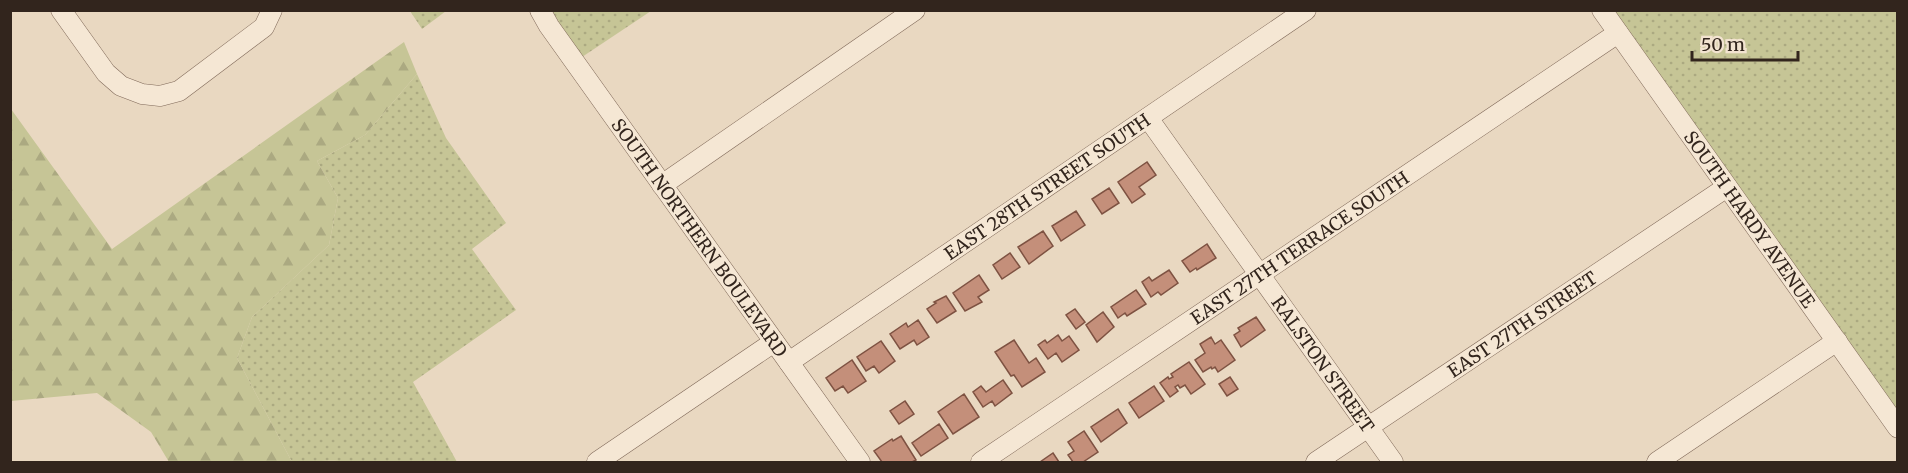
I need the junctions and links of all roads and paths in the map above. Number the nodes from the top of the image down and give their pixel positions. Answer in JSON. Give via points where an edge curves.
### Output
{"nodes":[{"id":1,"x":61,"y":10,"type":"edge"},
{"id":2,"x":272,"y":10,"type":"edge"},
{"id":3,"x":540,"y":10,"type":"edge"},
{"id":4,"x":915,"y":10,"type":"edge"},
{"id":5,"x":1306,"y":10,"type":"edge"},
{"id":6,"x":1602,"y":10,"type":"edge"},
{"id":7,"x":1618,"y":33,"type":"junction"},
{"id":8,"x":1148,"y":118,"type":"junction"},
{"id":9,"x":662,"y":184,"type":"junction"},
{"id":10,"x":1727,"y":187,"type":"junction"},
{"id":11,"x":1259,"y":275,"type":"junction"},
{"id":12,"x":1837,"y":341,"type":"junction"},
{"id":13,"x":774,"y":342,"type":"junction"},
{"id":14,"x":789,"y":362,"type":"junction"},
{"id":15,"x":1368,"y":428,"type":"junction"},
{"id":16,"x":1898,"y":428,"type":"edge"},
{"id":17,"x":597,"y":462,"type":"edge"},
{"id":18,"x":860,"y":462,"type":"edge"},
{"id":19,"x":981,"y":462,"type":"edge"},
{"id":20,"x":1316,"y":462,"type":"edge"},
{"id":21,"x":1393,"y":462,"type":"edge"},
{"id":22,"x":1657,"y":462,"type":"edge"}],
"edges":[{"from":1,"to":2,"type":"street","via":[[106,73],[121,86],[160,96],[179,91],[264,27]]},
{"from":3,"to":9,"type":"street","name":"SOUTH NORTHERN BOULEVARD"},
{"from":4,"to":9,"type":"street"},
{"from":5,"to":8,"type":"street","name":"EAST 28TH STREET SOUTH"},
{"from":6,"to":7,"type":"street","name":"SOUTH HARDY AVENUE"},
{"from":7,"to":10,"type":"street","name":"SOUTH HARDY AVENUE"},
{"from":7,"to":11,"type":"street","name":"EAST 27TH TERRACE SOUTH"},
{"from":8,"to":11,"type":"street","name":"RALSTON STREET"},
{"from":8,"to":14,"type":"street","name":"EAST 28TH STREET SOUTH"},
{"from":9,"to":13,"type":"street","name":"SOUTH NORTHERN BOULEVARD"},
{"from":10,"to":12,"type":"street","name":"SOUTH HARDY AVENUE"},
{"from":10,"to":15,"type":"street","name":"EAST 27TH STREET"},
{"from":11,"to":15,"type":"street","name":"RALSTON STREET"},
{"from":11,"to":19,"type":"street","name":"EAST 27TH TERRACE SOUTH"},
{"from":12,"to":16,"type":"street","name":"SOUTH HARDY AVENUE"},
{"from":12,"to":22,"type":"street"},
{"from":13,"to":14,"type":"street","name":"SOUTH NORTHERN BOULEVARD"},
{"from":13,"to":17,"type":"street"},
{"from":14,"to":18,"type":"street","name":"SOUTH NORTHERN BOULEVARD"},
{"from":15,"to":20,"type":"street","name":"EAST 27TH STREET"},
{"from":15,"to":21,"type":"street","name":"RALSTON STREET"}]}
